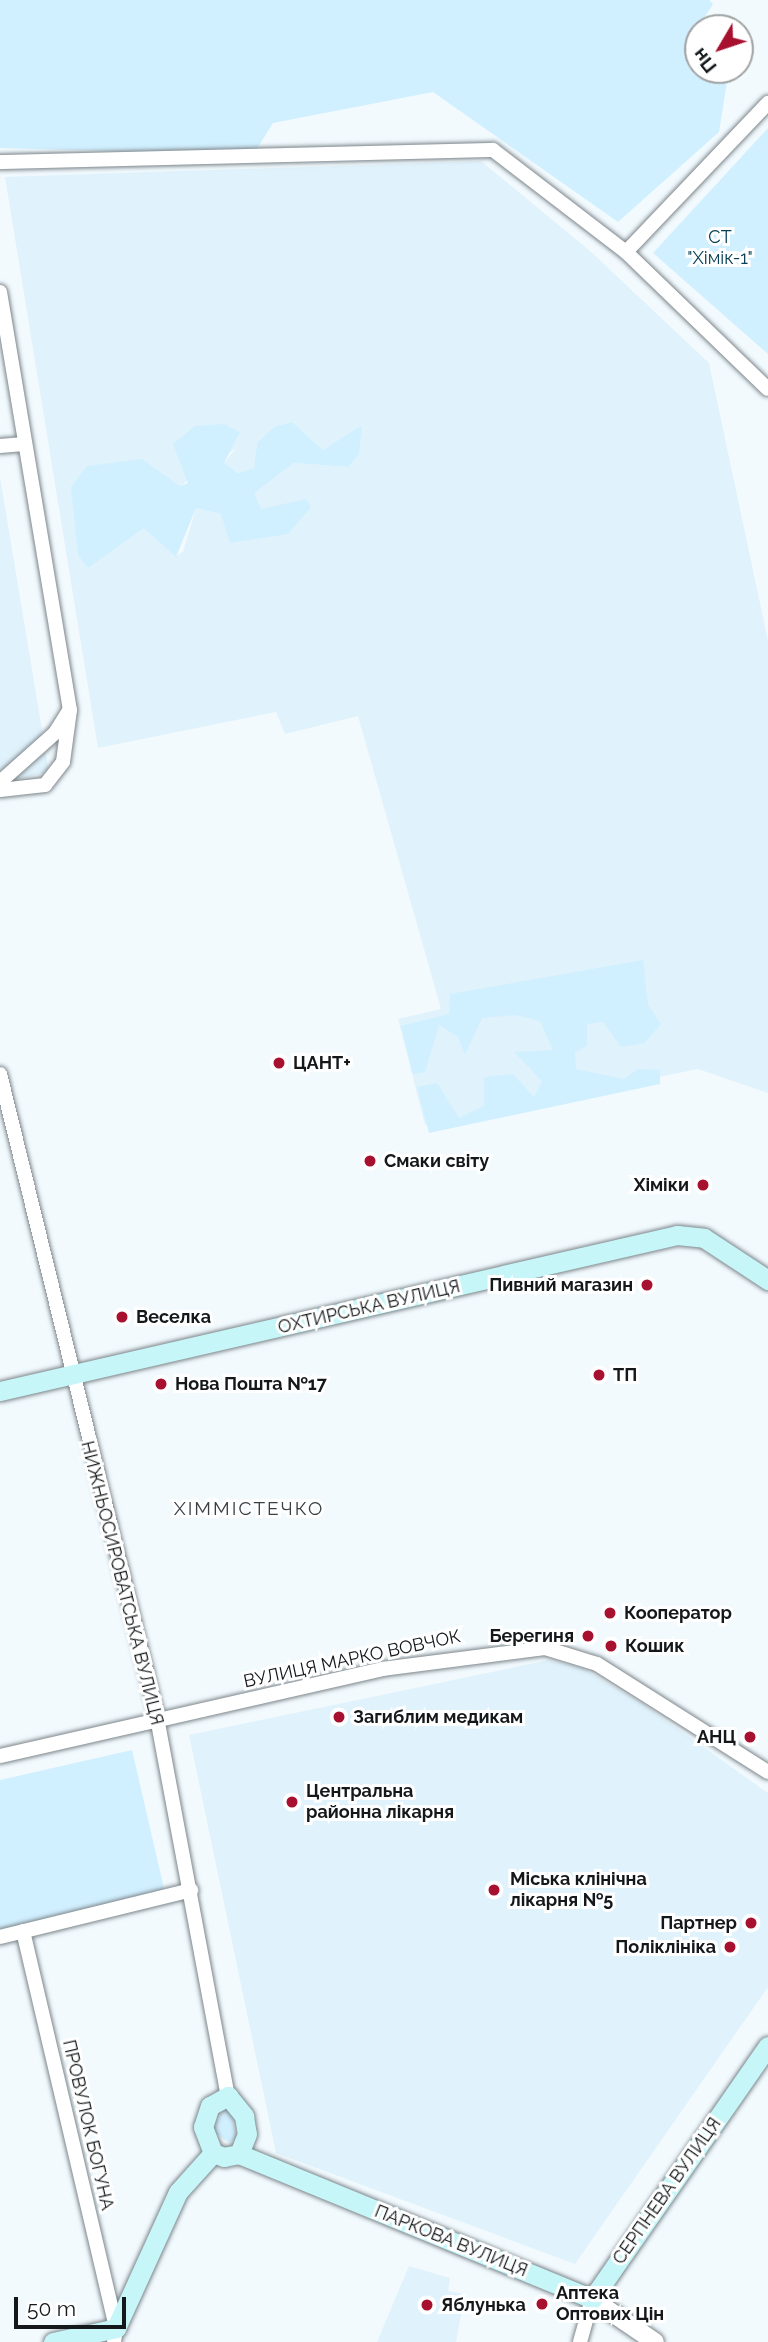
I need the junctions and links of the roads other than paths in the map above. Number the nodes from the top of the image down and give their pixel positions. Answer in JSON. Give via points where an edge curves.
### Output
{"nodes":[{"id":1,"x":768,"y":103,"type":"edge"},
{"id":2,"x":0,"y":162,"type":"edge"},
{"id":3,"x":626,"y":252,"type":"junction"},
{"id":4,"x":0,"y":292,"type":"edge"},
{"id":5,"x":768,"y":389,"type":"edge"},
{"id":6,"x":21,"y":444,"type":"junction"},
{"id":7,"x":0,"y":446,"type":"edge"},
{"id":8,"x":70,"y":710,"type":"junction"},
{"id":9,"x":0,"y":782,"type":"edge"},
{"id":10,"x":0,"y":790,"type":"edge"},
{"id":11,"x":0,"y":1074,"type":"edge"},
{"id":12,"x":768,"y":1280,"type":"edge"},
{"id":13,"x":70,"y":1375,"type":"junction"},
{"id":14,"x":0,"y":1391,"type":"edge"},
{"id":15,"x":158,"y":1718,"type":"junction"},
{"id":16,"x":0,"y":1756,"type":"edge"},
{"id":17,"x":768,"y":1772,"type":"edge"},
{"id":18,"x":191,"y":1889,"type":"junction"},
{"id":19,"x":23,"y":1931,"type":"junction"},
{"id":20,"x":0,"y":1937,"type":"edge"},
{"id":21,"x":768,"y":2046,"type":"edge"},
{"id":22,"x":228,"y":2096,"type":"junction"},
{"id":23,"x":213,"y":2153,"type":"junction"},
{"id":24,"x":239,"y":2154,"type":"junction"},
{"id":25,"x":592,"y":2299,"type":"junction"},
{"id":26,"x":115,"y":2335,"type":"edge"},
{"id":27,"x":53,"y":2342,"type":"edge"},
{"id":28,"x":580,"y":2342,"type":"edge"},
{"id":29,"x":655,"y":2342,"type":"edge"}],
"edges":[{"from":1,"to":3,"type":"street"},
{"from":2,"to":3,"type":"street","via":[[493,150]]},
{"from":3,"to":5,"type":"street"},
{"from":4,"to":6,"type":"street"},
{"from":6,"to":7,"type":"street"},
{"from":6,"to":8,"type":"street","via":[[64,651]]},
{"from":8,"to":9,"type":"street","via":[[55,733]]},
{"from":8,"to":10,"type":"street","via":[[63,762],[45,785]]},
{"from":11,"to":13,"type":"street","name":"НИЖНЬОСИРОВАТСЬКА ВУЛИЦЯ"},
{"from":12,"to":13,"type":"main road","name":"ОХТИРСЬКА ВУЛИЦЯ","via":[[704,1238],[677,1235]]},
{"from":13,"to":14,"type":"main road","name":"ОХТИРСЬКА ВУЛИЦЯ"},
{"from":13,"to":15,"type":"street","name":"НИЖНЬОСИРОВАТСЬКА ВУЛИЦЯ"},
{"from":15,"to":16,"type":"street","name":"ВУЛИЦЯ МАРКО ВОВЧОК"},
{"from":15,"to":17,"type":"street","name":"ВУЛИЦЯ МАРКО ВОВЧОК","via":[[382,1669],[545,1648],[597,1664]]},
{"from":15,"to":18,"type":"street","name":"НИЖНЬОСИРОВАТСЬКА ВУЛИЦЯ"},
{"from":18,"to":19,"type":"street"},
{"from":18,"to":22,"type":"street","name":"НИЖНЬОСИРОВАТСЬКА ВУЛИЦЯ"},
{"from":19,"to":20,"type":"street"},
{"from":19,"to":26,"type":"street","name":"ПРОВУЛОК БОГУНА"},
{"from":21,"to":25,"type":"main road","name":"СЕРПНЕВА ВУЛИЦЯ"},
{"from":22,"to":23,"type":"main road","via":[[204,2117],[204,2141]]},
{"from":22,"to":24,"type":"main road","name":"НИЖНЬОСИРОВАТСЬКА ВУЛИЦЯ","via":[[244,2116],[247,2134]]},
{"from":23,"to":24,"type":"main road"},
{"from":23,"to":26,"type":"main road","via":[[178,2192]]},
{"from":24,"to":25,"type":"main road","name":"ПАРКОВА ВУЛИЦЯ"},
{"from":25,"to":28,"type":"street","name":"СЕРПНЕВА ВУЛИЦЯ"},
{"from":25,"to":29,"type":"street","name":"ПАРКОВА ВУЛИЦЯ"},
{"from":26,"to":27,"type":"main road"}]}
